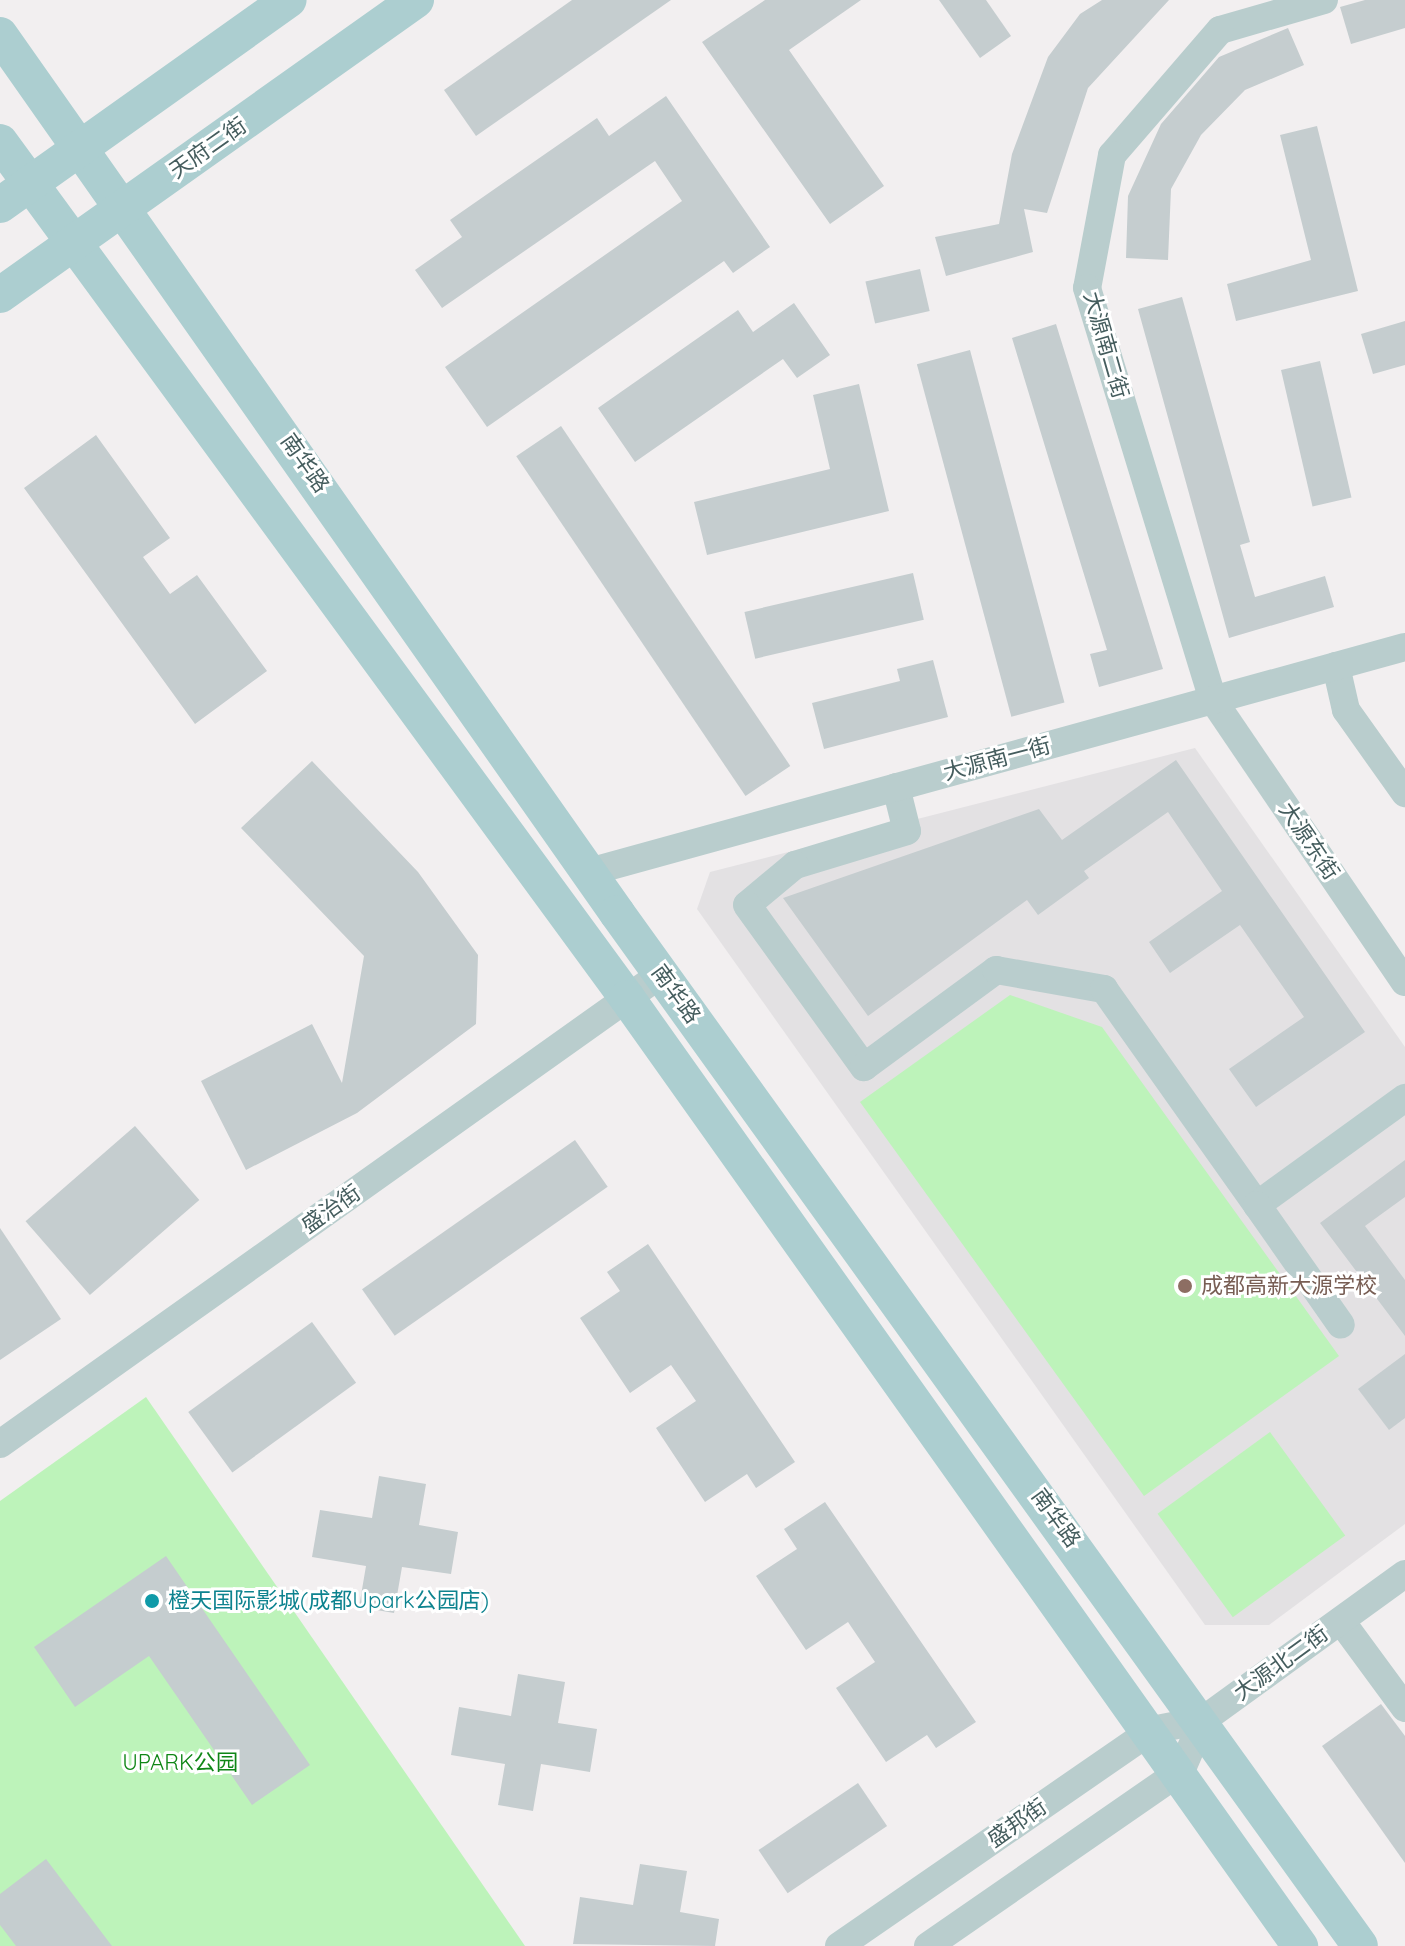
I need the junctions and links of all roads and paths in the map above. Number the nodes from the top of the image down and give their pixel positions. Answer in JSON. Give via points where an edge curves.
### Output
{"nodes":[{"id":1,"x":288,"y":0,"type":"edge"},
{"id":2,"x":416,"y":0,"type":"edge"},
{"id":3,"x":1324,"y":0,"type":"edge"},
{"id":4,"x":0,"y":35,"type":"edge"},
{"id":5,"x":0,"y":142,"type":"edge"},
{"id":6,"x":82,"y":147,"type":"junction"},
{"id":7,"x":29,"y":184,"type":"junction"},
{"id":8,"x":0,"y":205,"type":"edge"},
{"id":9,"x":125,"y":206,"type":"junction"},
{"id":10,"x":72,"y":244,"type":"junction"},
{"id":11,"x":0,"y":295,"type":"edge"},
{"id":12,"x":1405,"y":647,"type":"edge"},
{"id":13,"x":1336,"y":666,"type":"junction"},
{"id":14,"x":1213,"y":700,"type":"junction"},
{"id":15,"x":896,"y":787,"type":"junction"},
{"id":16,"x":1405,"y":793,"type":"edge"},
{"id":17,"x":589,"y":872,"type":"junction"},
{"id":18,"x":661,"y":974,"type":"junction"},
{"id":19,"x":1405,"y":982,"type":"edge"},
{"id":20,"x":627,"y":998,"type":"junction"},
{"id":21,"x":1402,"y":1107,"type":"edge"},
{"id":22,"x":1257,"y":1205,"type":"junction"},
{"id":23,"x":1341,"y":1325,"type":"dead end"},
{"id":24,"x":0,"y":1444,"type":"edge"},
{"id":25,"x":1405,"y":1574,"type":"edge"},
{"id":26,"x":1341,"y":1621,"type":"junction"},
{"id":27,"x":1405,"y":1708,"type":"edge"},
{"id":28,"x":1203,"y":1720,"type":"junction"},
{"id":29,"x":1152,"y":1730,"type":"junction"},
{"id":30,"x":1181,"y":1771,"type":"junction"},
{"id":31,"x":839,"y":1946,"type":"edge"},
{"id":32,"x":928,"y":1946,"type":"edge"},
{"id":33,"x":1300,"y":1946,"type":"edge"},
{"id":34,"x":1360,"y":1946,"type":"edge"}],
"edges":[{"from":1,"to":6,"type":"main road"},
{"from":2,"to":9,"type":"main road","name":"天府二街"},
{"from":3,"to":14,"type":"street","name":"大源南二街","via":[[1220,30],[1112,155],[1087,288]]},
{"from":4,"to":6,"type":"main road","name":"南华路"},
{"from":5,"to":7,"type":"main road","name":"南华路"},
{"from":6,"to":7,"type":"main road"},
{"from":6,"to":9,"type":"main road","name":"南华路"},
{"from":7,"to":8,"type":"main road"},
{"from":7,"to":10,"type":"main road","name":"南华路"},
{"from":9,"to":10,"type":"main road","name":"天府二街"},
{"from":9,"to":17,"type":"main road","name":"南华路"},
{"from":10,"to":11,"type":"main road","name":"天府二街"},
{"from":10,"to":20,"type":"main road","name":"南华路"},
{"from":12,"to":13,"type":"street","name":"大源南一街"},
{"from":13,"to":14,"type":"street","name":"大源南一街"},
{"from":13,"to":16,"type":"street","via":[[1346,710]]},
{"from":14,"to":15,"type":"street","name":"大源南一街"},
{"from":14,"to":19,"type":"street","name":"大源东街"},
{"from":15,"to":17,"type":"street","name":"大源南一街"},
{"from":15,"to":22,"type":"street","via":[[907,831],[795,865],[747,905],[864,1067],[996,970],[1104,989]]},
{"from":17,"to":18,"type":"main road","name":"南华路"},
{"from":18,"to":20,"type":"street","name":"盛治街"},
{"from":18,"to":28,"type":"main road","name":"南华路"},
{"from":20,"to":24,"type":"street","name":"盛治街"},
{"from":20,"to":29,"type":"main road","name":"南华路"},
{"from":21,"to":22,"type":"street"},
{"from":22,"to":23,"type":"street"},
{"from":25,"to":26,"type":"street","name":"大源北二街"},
{"from":26,"to":27,"type":"street"},
{"from":26,"to":28,"type":"street","name":"大源北二街"},
{"from":28,"to":29,"type":"street","name":"盛邦街"},
{"from":28,"to":30,"type":"street"},
{"from":28,"to":34,"type":"main road","name":"南华路"},
{"from":29,"to":30,"type":"main road","name":"南华路"},
{"from":29,"to":31,"type":"street","name":"盛邦街"},
{"from":30,"to":32,"type":"street"},
{"from":30,"to":33,"type":"main road","name":"南华路"}]}
